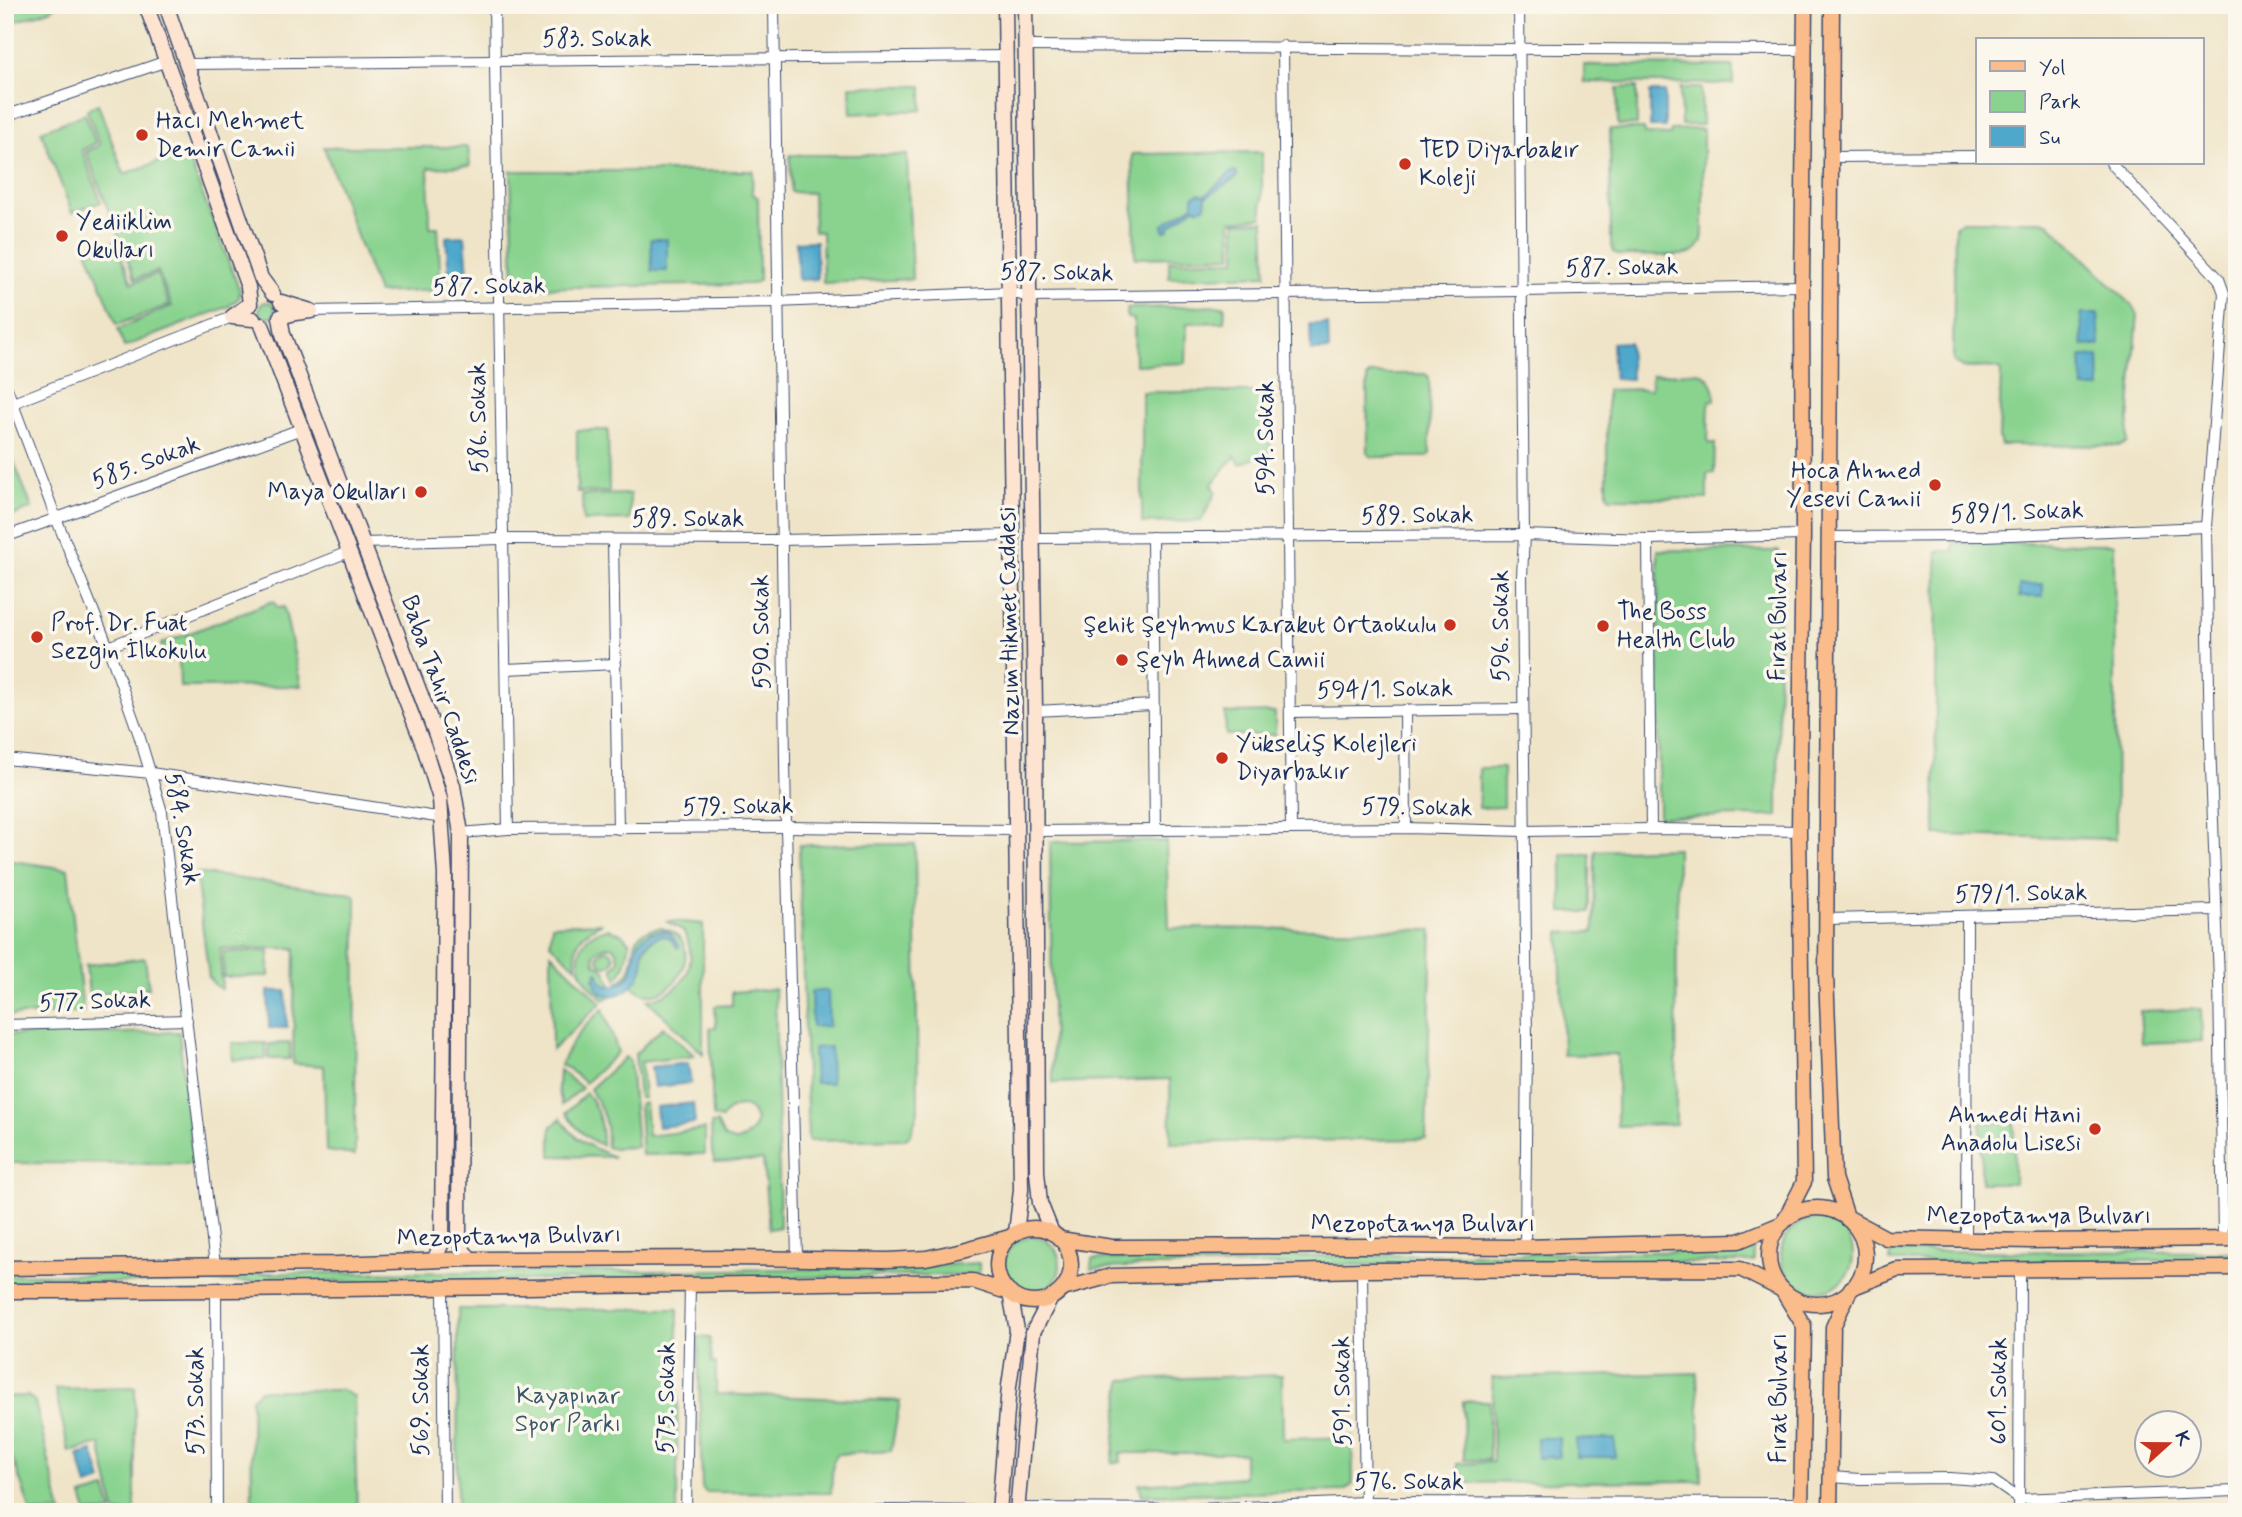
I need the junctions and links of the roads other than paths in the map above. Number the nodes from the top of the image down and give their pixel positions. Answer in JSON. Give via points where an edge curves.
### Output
{"nodes":[{"id":1,"x":146,"y":5,"type":"edge"},
{"id":2,"x":166,"y":5,"type":"edge"},
{"id":3,"x":494,"y":5,"type":"edge"},
{"id":4,"x":774,"y":5,"type":"edge"},
{"id":5,"x":1005,"y":5,"type":"edge"},
{"id":6,"x":1024,"y":5,"type":"edge"},
{"id":7,"x":1519,"y":5,"type":"edge"},
{"id":8,"x":1805,"y":5,"type":"edge"},
{"id":9,"x":1832,"y":5,"type":"edge"},
{"id":10,"x":1025,"y":46,"type":"junction"},
{"id":11,"x":1283,"y":46,"type":"junction"},
{"id":12,"x":1804,"y":50,"type":"junction"},
{"id":13,"x":1519,"y":51,"type":"junction"},
{"id":14,"x":1006,"y":56,"type":"junction"},
{"id":15,"x":775,"y":59,"type":"junction"},
{"id":16,"x":495,"y":60,"type":"junction"},
{"id":17,"x":167,"y":61,"type":"junction"},
{"id":18,"x":188,"y":64,"type":"junction"},
{"id":19,"x":5,"y":116,"type":"edge"},
{"id":20,"x":1976,"y":156,"type":"edge"},
{"id":21,"x":1831,"y":157,"type":"junction"},
{"id":22,"x":2112,"y":164,"type":"edge"},
{"id":23,"x":1802,"y":286,"type":"junction"},
{"id":24,"x":1010,"y":292,"type":"junction"},
{"id":25,"x":1522,"y":292,"type":"junction"},
{"id":26,"x":1286,"y":295,"type":"junction"},
{"id":27,"x":1029,"y":296,"type":"junction"},
{"id":28,"x":277,"y":298,"type":"junction"},
{"id":29,"x":777,"y":302,"type":"junction"},
{"id":30,"x":250,"y":304,"type":"junction"},
{"id":31,"x":498,"y":309,"type":"junction"},
{"id":32,"x":311,"y":311,"type":"junction"},
{"id":33,"x":233,"y":317,"type":"junction"},
{"id":34,"x":280,"y":317,"type":"junction"},
{"id":35,"x":257,"y":322,"type":"junction"},
{"id":36,"x":5,"y":383,"type":"edge"},
{"id":37,"x":13,"y":403,"type":"junction"},
{"id":38,"x":300,"y":429,"type":"junction"},
{"id":39,"x":56,"y":519,"type":"junction"},
{"id":40,"x":2206,"y":527,"type":"junction"},
{"id":41,"x":1013,"y":535,"type":"junction"},
{"id":42,"x":1803,"y":535,"type":"junction"},
{"id":43,"x":1524,"y":536,"type":"junction"},
{"id":44,"x":5,"y":537,"type":"edge"},
{"id":45,"x":1152,"y":537,"type":"junction"},
{"id":46,"x":1829,"y":537,"type":"junction"},
{"id":47,"x":1032,"y":538,"type":"junction"},
{"id":48,"x":1288,"y":538,"type":"junction"},
{"id":49,"x":502,"y":539,"type":"junction"},
{"id":50,"x":781,"y":540,"type":"junction"},
{"id":51,"x":1648,"y":540,"type":"junction"},
{"id":52,"x":613,"y":541,"type":"junction"},
{"id":53,"x":363,"y":543,"type":"junction"},
{"id":54,"x":348,"y":552,"type":"junction"},
{"id":55,"x":108,"y":647,"type":"junction"},
{"id":56,"x":616,"y":664,"type":"junction"},
{"id":57,"x":506,"y":669,"type":"junction"},
{"id":58,"x":1153,"y":705,"type":"junction"},
{"id":59,"x":1522,"y":709,"type":"junction"},
{"id":60,"x":1405,"y":710,"type":"junction"},
{"id":61,"x":1035,"y":711,"type":"junction"},
{"id":62,"x":1291,"y":712,"type":"junction"},
{"id":63,"x":5,"y":759,"type":"edge"},
{"id":64,"x":151,"y":773,"type":"junction"},
{"id":65,"x":443,"y":818,"type":"junction"},
{"id":66,"x":786,"y":827,"type":"junction"},
{"id":67,"x":1406,"y":828,"type":"junction"},
{"id":68,"x":508,"y":829,"type":"junction"},
{"id":69,"x":618,"y":829,"type":"junction"},
{"id":70,"x":1155,"y":829,"type":"junction"},
{"id":71,"x":1291,"y":829,"type":"junction"},
{"id":72,"x":1651,"y":829,"type":"junction"},
{"id":73,"x":1016,"y":830,"type":"junction"},
{"id":74,"x":1034,"y":831,"type":"junction"},
{"id":75,"x":1524,"y":831,"type":"junction"},
{"id":76,"x":1799,"y":831,"type":"junction"},
{"id":77,"x":461,"y":833,"type":"junction"},
{"id":78,"x":2216,"y":910,"type":"junction"},
{"id":79,"x":1967,"y":916,"type":"junction"},
{"id":80,"x":1827,"y":919,"type":"junction"},
{"id":81,"x":187,"y":1020,"type":"junction"},
{"id":82,"x":5,"y":1026,"type":"edge"},
{"id":83,"x":1847,"y":1217,"type":"junction"},
{"id":84,"x":1783,"y":1223,"type":"junction"},
{"id":85,"x":1013,"y":1235,"type":"junction"},
{"id":86,"x":1056,"y":1236,"type":"junction"},
{"id":87,"x":2230,"y":1238,"type":"edge"},
{"id":88,"x":1966,"y":1239,"type":"junction"},
{"id":89,"x":1525,"y":1247,"type":"junction"},
{"id":90,"x":796,"y":1258,"type":"junction"},
{"id":91,"x":471,"y":1259,"type":"junction"},
{"id":92,"x":434,"y":1260,"type":"junction"},
{"id":93,"x":215,"y":1265,"type":"junction"},
{"id":94,"x":5,"y":1268,"type":"edge"},
{"id":95,"x":2237,"y":1268,"type":"edge"},
{"id":96,"x":1362,"y":1270,"type":"junction"},
{"id":97,"x":2021,"y":1270,"type":"junction"},
{"id":98,"x":690,"y":1285,"type":"junction"},
{"id":99,"x":443,"y":1287,"type":"junction"},
{"id":100,"x":1851,"y":1288,"type":"junction"},
{"id":101,"x":216,"y":1290,"type":"junction"},
{"id":102,"x":1782,"y":1290,"type":"junction"},
{"id":103,"x":5,"y":1291,"type":"edge"},
{"id":104,"x":1010,"y":1293,"type":"junction"},
{"id":105,"x":1057,"y":1293,"type":"junction"},
{"id":106,"x":1831,"y":1477,"type":"junction"},
{"id":107,"x":2237,"y":1491,"type":"edge"},
{"id":108,"x":2019,"y":1499,"type":"junction"},
{"id":109,"x":1365,"y":1507,"type":"edge"},
{"id":110,"x":1466,"y":1507,"type":"edge"},
{"id":111,"x":1801,"y":1507,"type":"edge"},
{"id":112,"x":1017,"y":1510,"type":"edge"},
{"id":113,"x":686,"y":1511,"type":"edge"},
{"id":114,"x":860,"y":1511,"type":"edge"},
{"id":115,"x":1196,"y":1511,"type":"edge"},
{"id":116,"x":217,"y":1512,"type":"edge"},
{"id":117,"x":445,"y":1512,"type":"edge"},
{"id":118,"x":713,"y":1512,"type":"edge"},
{"id":119,"x":725,"y":1512,"type":"edge"},
{"id":120,"x":999,"y":1512,"type":"edge"},
{"id":121,"x":1830,"y":1512,"type":"edge"},
{"id":122,"x":2019,"y":1512,"type":"edge"}],
"edges":[{"from":1,"to":17,"type":"main road"},
{"from":2,"to":18,"type":"main road"},
{"from":3,"to":16,"type":"street","name":"586. Sokak"},
{"from":4,"to":15,"type":"street","name":"590. Sokak"},
{"from":5,"to":14,"type":"main road","name":"Nazım Hikmet Caddesi"},
{"from":6,"to":10,"type":"main road","name":"Nazım Hikmet Caddesi"},
{"from":7,"to":13,"type":"street","name":"596. Sokak"},
{"from":8,"to":12,"type":"main road","name":"Fırat Bulvarı"},
{"from":9,"to":21,"type":"main road","name":"Fırat Bulvarı"},
{"from":10,"to":11,"type":"street"},
{"from":10,"to":27,"type":"main road","name":"Nazım Hikmet Caddesi"},
{"from":11,"to":13,"type":"street"},
{"from":11,"to":26,"type":"street","name":"594. Sokak"},
{"from":12,"to":13,"type":"street"},
{"from":12,"to":23,"type":"main road","name":"Fırat Bulvarı"},
{"from":13,"to":25,"type":"street","name":"596. Sokak"},
{"from":14,"to":15,"type":"street","name":"583. Sokak"},
{"from":14,"to":24,"type":"main road","name":"Nazım Hikmet Caddesi"},
{"from":15,"to":16,"type":"street","name":"583. Sokak"},
{"from":15,"to":29,"type":"street","name":"590. Sokak"},
{"from":16,"to":18,"type":"street","name":"583. Sokak"},
{"from":16,"to":31,"type":"street","name":"586. Sokak"},
{"from":17,"to":19,"type":"street"},
{"from":17,"to":30,"type":"main road","via":[[248,287]]},
{"from":18,"to":28,"type":"main road","via":[[261,278]]},
{"from":20,"to":21,"type":"street"},
{"from":21,"to":46,"type":"main road","name":"Fırat Bulvarı"},
{"from":22,"to":40,"type":"street","via":[[2219,279],[2224,293]]},
{"from":23,"to":25,"type":"street","name":"587. Sokak"},
{"from":23,"to":42,"type":"main road","name":"Fırat Bulvarı"},
{"from":24,"to":27,"type":"street","name":"587. Sokak"},
{"from":24,"to":29,"type":"street","name":"587. Sokak"},
{"from":24,"to":41,"type":"main road","name":"Nazım Hikmet Caddesi"},
{"from":25,"to":26,"type":"street","name":"587. Sokak"},
{"from":25,"to":43,"type":"street","name":"596. Sokak"},
{"from":26,"to":27,"type":"street","name":"587. Sokak"},
{"from":26,"to":48,"type":"street","name":"594. Sokak"},
{"from":27,"to":47,"type":"main road","name":"Nazım Hikmet Caddesi"},
{"from":28,"to":30,"type":"main road","via":[[262,293]]},
{"from":28,"to":32,"type":"main road"},
{"from":28,"to":34,"type":"main road","via":[[282,307]]},
{"from":29,"to":31,"type":"street","name":"587. Sokak"},
{"from":29,"to":50,"type":"street","name":"590. Sokak"},
{"from":30,"to":33,"type":"main road"},
{"from":30,"to":35,"type":"main road"},
{"from":31,"to":32,"type":"street","name":"587. Sokak"},
{"from":31,"to":49,"type":"street","name":"586. Sokak"},
{"from":32,"to":34,"type":"main road"},
{"from":33,"to":35,"type":"main road"},
{"from":33,"to":37,"type":"street"},
{"from":34,"to":35,"type":"main road","via":[[272,324]]},
{"from":34,"to":53,"type":"main road","name":"Baba Tahir Caddesi"},
{"from":35,"to":38,"type":"main road","name":"Baba Tahir Caddesi","via":[[269,340]]},
{"from":36,"to":37,"type":"street","name":"584. Sokak"},
{"from":37,"to":39,"type":"street","name":"584. Sokak"},
{"from":38,"to":39,"type":"street","name":"585. Sokak"},
{"from":38,"to":54,"type":"main road","name":"Baba Tahir Caddesi"},
{"from":39,"to":44,"type":"street","name":"585. Sokak"},
{"from":39,"to":55,"type":"street","name":"584. Sokak"},
{"from":40,"to":46,"type":"street","name":"589/1. Sokak"},
{"from":40,"to":78,"type":"street"},
{"from":41,"to":50,"type":"street","name":"589. Sokak"},
{"from":41,"to":73,"type":"main road","name":"Nazım Hikmet Caddesi"},
{"from":42,"to":51,"type":"street","name":"589. Sokak"},
{"from":42,"to":76,"type":"main road","name":"Fırat Bulvarı"},
{"from":43,"to":48,"type":"street","name":"589. Sokak"},
{"from":43,"to":51,"type":"street","name":"589. Sokak"},
{"from":43,"to":59,"type":"street","name":"596. Sokak"},
{"from":45,"to":47,"type":"street","name":"589. Sokak"},
{"from":45,"to":48,"type":"street","name":"589. Sokak"},
{"from":45,"to":58,"type":"street"},
{"from":46,"to":80,"type":"main road","name":"Fırat Bulvarı"},
{"from":47,"to":61,"type":"main road","name":"Nazım Hikmet Caddesi"},
{"from":48,"to":62,"type":"street","name":"594. Sokak"},
{"from":49,"to":52,"type":"street","name":"589. Sokak"},
{"from":49,"to":53,"type":"street","name":"589. Sokak"},
{"from":49,"to":57,"type":"street","name":"586. Sokak"},
{"from":50,"to":52,"type":"street","name":"589. Sokak"},
{"from":50,"to":66,"type":"street","name":"590. Sokak"},
{"from":51,"to":72,"type":"street"},
{"from":52,"to":56,"type":"street"},
{"from":53,"to":77,"type":"main road","name":"Baba Tahir Caddesi","via":[[435,732],[453,786]]},
{"from":54,"to":55,"type":"street"},
{"from":54,"to":65,"type":"main road","name":"Baba Tahir Caddesi","via":[[424,747]]},
{"from":55,"to":64,"type":"street","name":"584. Sokak"},
{"from":56,"to":57,"type":"street"},
{"from":56,"to":69,"type":"street"},
{"from":57,"to":68,"type":"street","name":"586. Sokak"},
{"from":58,"to":61,"type":"street"},
{"from":58,"to":70,"type":"street"},
{"from":59,"to":60,"type":"street","name":"594/1. Sokak"},
{"from":59,"to":75,"type":"street","name":"596. Sokak"},
{"from":60,"to":62,"type":"street","name":"594/1. Sokak"},
{"from":60,"to":67,"type":"street"},
{"from":61,"to":74,"type":"main road","name":"Nazım Hikmet Caddesi"},
{"from":62,"to":71,"type":"street","name":"594. Sokak"},
{"from":63,"to":64,"type":"street"},
{"from":64,"to":65,"type":"street"},
{"from":64,"to":81,"type":"street","name":"584. Sokak","via":[[162,812]]},
{"from":65,"to":92,"type":"main road","name":"Baba Tahir Caddesi","via":[[442,1243]]},
{"from":66,"to":69,"type":"street","name":"579. Sokak"},
{"from":66,"to":73,"type":"street","name":"579. Sokak"},
{"from":66,"to":90,"type":"street","name":"590. Sokak"},
{"from":67,"to":71,"type":"street","name":"579. Sokak"},
{"from":67,"to":75,"type":"street","name":"579. Sokak"},
{"from":68,"to":69,"type":"street","name":"579. Sokak"},
{"from":68,"to":77,"type":"street","name":"579. Sokak"},
{"from":70,"to":71,"type":"street","name":"579. Sokak"},
{"from":70,"to":74,"type":"street","name":"579. Sokak"},
{"from":72,"to":75,"type":"street","name":"579. Sokak"},
{"from":72,"to":76,"type":"street","name":"579. Sokak"},
{"from":73,"to":85,"type":"main road","name":"Nazım Hikmet Caddesi","via":[[1021,1190]]},
{"from":74,"to":86,"type":"main road","name":"Nazım Hikmet Caddesi","via":[[1037,1172],[1041,1203]]},
{"from":75,"to":89,"type":"street","name":"596. Sokak"},
{"from":76,"to":84,"type":"main road","name":"Fırat Bulvarı","via":[[1804,1182]]},
{"from":77,"to":91,"type":"main road","name":"Baba Tahir Caddesi","via":[[459,1235]]},
{"from":78,"to":79,"type":"street","name":"579/1. Sokak"},
{"from":78,"to":87,"type":"street"},
{"from":79,"to":80,"type":"street","name":"579/1. Sokak"},
{"from":79,"to":88,"type":"street"},
{"from":80,"to":83,"type":"main road","name":"Fırat Bulvarı","via":[[1834,1178]]},
{"from":81,"to":82,"type":"street","name":"577. Sokak"},
{"from":81,"to":93,"type":"street","name":"584. Sokak"},
{"from":83,"to":84,"type":"main road","via":[[1821,1208],[1806,1209]]},
{"from":83,"to":88,"type":"main road","name":"Mezopotamya Bulvarı","via":[[1886,1238]]},
{"from":83,"to":100,"type":"main road","via":[[1858,1230],[1865,1261]]},
{"from":84,"to":89,"type":"main road","name":"Mezopotamya Bulvarı","via":[[1739,1241]]},
{"from":84,"to":102,"type":"main road","via":[[1769,1250],[1770,1265]]},
{"from":85,"to":86,"type":"main road","via":[[1038,1229]]},
{"from":85,"to":90,"type":"main road","name":"Mezopotamya Bulvarı","via":[[926,1258]]},
{"from":85,"to":104,"type":"main road","via":[[1002,1248],[998,1265],[1001,1281]]},
{"from":86,"to":89,"type":"main road","name":"Mezopotamya Bulvarı","via":[[1112,1247]]},
{"from":86,"to":105,"type":"main road","via":[[1068,1250],[1071,1263],[1069,1277]]},
{"from":87,"to":88,"type":"main road","name":"Mezopotamya Bulvarı"},
{"from":90,"to":91,"type":"main road","name":"Mezopotamya Bulvarı"},
{"from":91,"to":92,"type":"main road","name":"Mezopotamya Bulvarı"},
{"from":92,"to":93,"type":"main road","name":"Mezopotamya Bulvarı"},
{"from":93,"to":94,"type":"main road","name":"Mezopotamya Bulvarı"},
{"from":95,"to":97,"type":"main road"},
{"from":96,"to":102,"type":"main road","name":"Mezopotamya Bulvarı","via":[[1740,1269]]},
{"from":96,"to":105,"type":"main road","name":"Mezopotamya Bulvarı","via":[[1111,1276]]},
{"from":96,"to":109,"type":"street","name":"591. Sokak"},
{"from":97,"to":100,"type":"main road","via":[[1897,1270]]},
{"from":97,"to":108,"type":"street","name":"601. Sokak"},
{"from":98,"to":99,"type":"main road"},
{"from":98,"to":104,"type":"main road","via":[[973,1281]]},
{"from":98,"to":113,"type":"street","name":"575. Sokak"},
{"from":99,"to":101,"type":"main road"},
{"from":99,"to":117,"type":"street","name":"569. Sokak"},
{"from":100,"to":102,"type":"main road","via":[[1826,1303],[1796,1299]]},
{"from":100,"to":106,"type":"main road","via":[[1833,1327]]},
{"from":101,"to":103,"type":"main road"},
{"from":101,"to":116,"type":"street","name":"573. Sokak"},
{"from":102,"to":111,"type":"main road","name":"Fırat Bulvarı","via":[[1804,1326]]},
{"from":104,"to":105,"type":"main road","via":[[1030,1302]]},
{"from":104,"to":120,"type":"main road","via":[[1017,1330]]},
{"from":105,"to":112,"type":"main road","via":[[1033,1332]]},
{"from":106,"to":108,"type":"street","via":[[1993,1481]]},
{"from":106,"to":121,"type":"main road"},
{"from":107,"to":108,"type":"street"},
{"from":108,"to":122,"type":"street","name":"601. Sokak"},
{"from":109,"to":110,"type":"street","name":"576. Sokak"},
{"from":109,"to":115,"type":"street","name":"576. Sokak"},
{"from":110,"to":111,"type":"street","name":"576. Sokak"},
{"from":112,"to":115,"type":"street","name":"576. Sokak"},
{"from":113,"to":118,"type":"street"},
{"from":114,"to":119,"type":"street"},
{"from":114,"to":120,"type":"street"}]}
